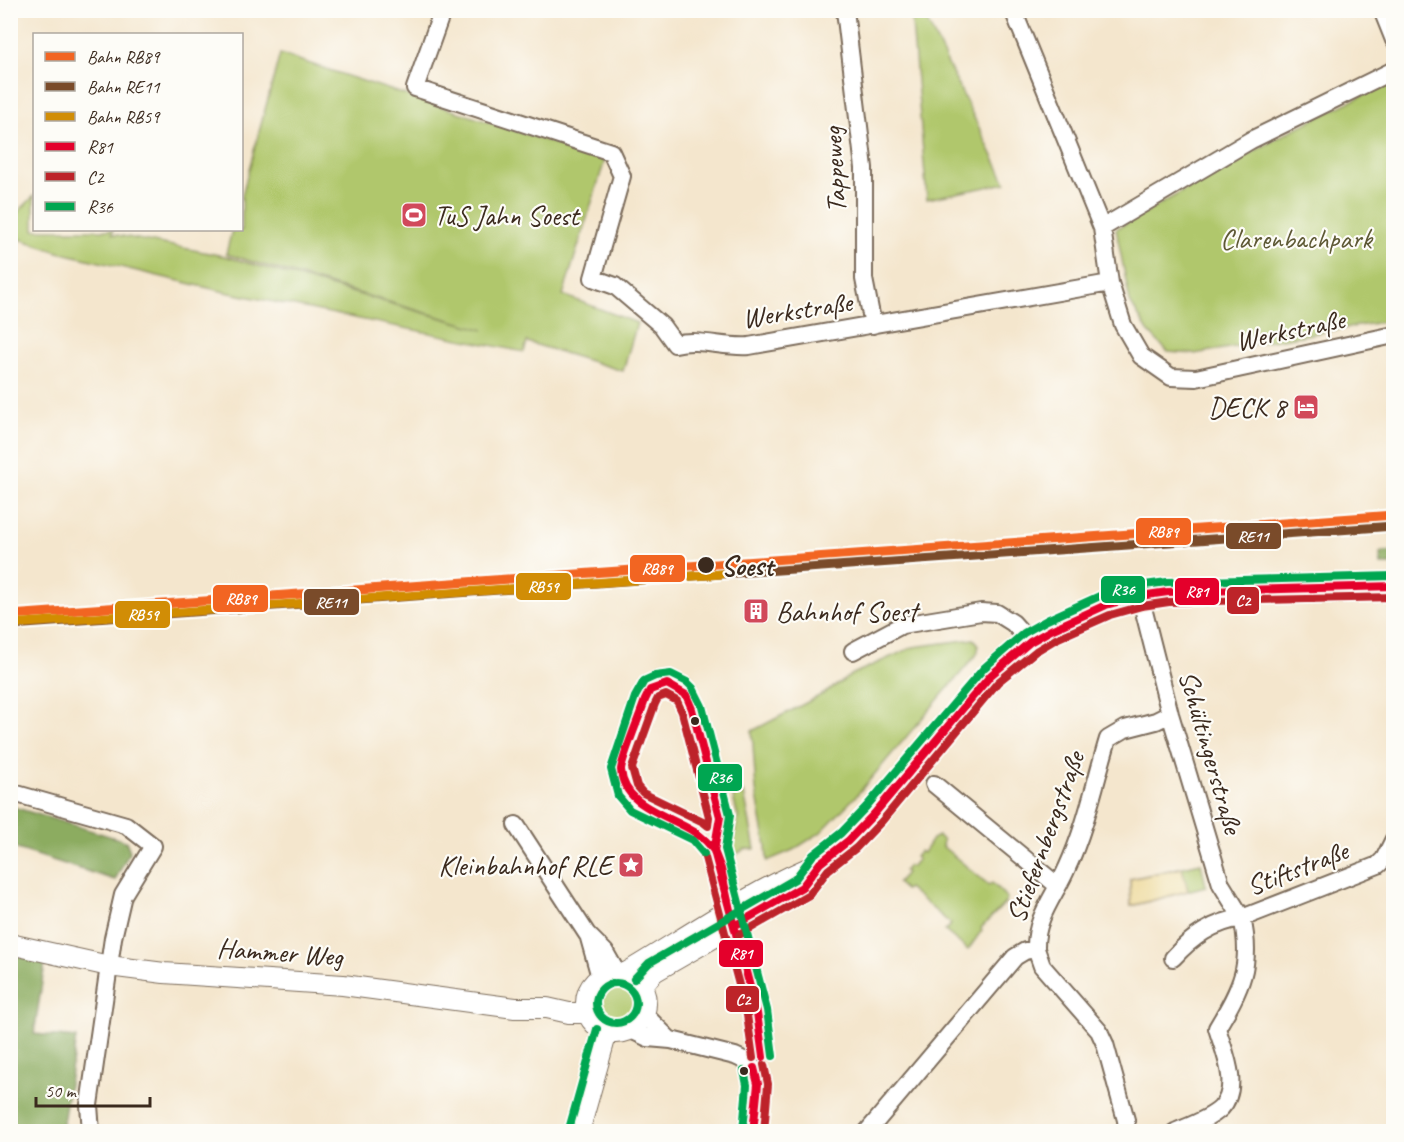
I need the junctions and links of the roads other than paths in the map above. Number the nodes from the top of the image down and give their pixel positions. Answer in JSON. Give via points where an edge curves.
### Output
{"nodes":[{"id":1,"x":439,"y":10,"type":"edge"},
{"id":2,"x":845,"y":10,"type":"edge"},
{"id":3,"x":1013,"y":10,"type":"edge"},
{"id":4,"x":1382,"y":10,"type":"edge"},
{"id":5,"x":1394,"y":40,"type":"edge"},
{"id":6,"x":1394,"y":70,"type":"edge"},
{"id":7,"x":1102,"y":228,"type":"junction"},
{"id":8,"x":1110,"y":282,"type":"junction"},
{"id":9,"x":873,"y":325,"type":"junction"},
{"id":10,"x":1394,"y":335,"type":"edge"},
{"id":11,"x":1394,"y":586,"type":"edge"},
{"id":12,"x":1140,"y":596,"type":"junction"},
{"id":13,"x":1030,"y":642,"type":"junction"},
{"id":14,"x":853,"y":651,"type":"dead end"},
{"id":15,"x":1170,"y":714,"type":"junction"},
{"id":16,"x":934,"y":784,"type":"dead end"},
{"id":17,"x":10,"y":792,"type":"edge"},
{"id":18,"x":516,"y":825,"type":"dead end"},
{"id":19,"x":1394,"y":839,"type":"edge"},
{"id":20,"x":820,"y":863,"type":"junction"},
{"id":21,"x":1058,"y":886,"type":"junction"},
{"id":22,"x":1242,"y":918,"type":"junction"},
{"id":23,"x":10,"y":944,"type":"edge"},
{"id":24,"x":1036,"y":949,"type":"junction"},
{"id":25,"x":1173,"y":958,"type":"dead end"},
{"id":26,"x":109,"y":966,"type":"junction"},
{"id":27,"x":614,"y":975,"type":"junction"},
{"id":28,"x":642,"y":986,"type":"junction"},
{"id":29,"x":587,"y":1004,"type":"junction"},
{"id":30,"x":644,"y":1014,"type":"junction"},
{"id":31,"x":631,"y":1030,"type":"junction"},
{"id":32,"x":607,"y":1032,"type":"junction"},
{"id":33,"x":671,"y":1040,"type":"junction"},
{"id":34,"x":91,"y":1131,"type":"edge"},
{"id":35,"x":579,"y":1131,"type":"edge"},
{"id":36,"x":753,"y":1131,"type":"edge"},
{"id":37,"x":867,"y":1131,"type":"edge"},
{"id":38,"x":1127,"y":1131,"type":"edge"},
{"id":39,"x":1175,"y":1131,"type":"edge"}],
"edges":[{"from":1,"to":9,"type":"street","name":"Werkstraße","via":[[442,12],[415,88],[611,152],[622,176],[593,278],[615,286],[662,326],[675,344],[687,341],[741,347]]},
{"from":2,"to":9,"type":"street","name":"Tappeweg","via":[[864,168],[864,279]]},
{"from":3,"to":7,"type":"street"},
{"from":4,"to":5,"type":"street"},
{"from":6,"to":7,"type":"street","via":[[1251,140]]},
{"from":7,"to":8,"type":"street"},
{"from":8,"to":9,"type":"street","name":"Werkstraße"},
{"from":8,"to":10,"type":"street","name":"Werkstraße","via":[[1123,325],[1141,356],[1171,377],[1196,378]]},
{"from":11,"to":12,"type":"street","via":[[1198,590]]},
{"from":12,"to":13,"type":"street","via":[[1077,616]]},
{"from":12,"to":15,"type":"street","name":"Schültingerstraße"},
{"from":13,"to":14,"type":"street","via":[[1013,623],[997,613],[981,612],[902,625]]},
{"from":13,"to":20,"type":"street","via":[[991,675],[874,814]]},
{"from":15,"to":21,"type":"street","name":"Stiefernbergstraße","via":[[1108,739],[1086,816]]},
{"from":15,"to":22,"type":"street","name":"Schültingerstraße","via":[[1221,884]]},
{"from":16,"to":21,"type":"street"},
{"from":17,"to":26,"type":"street","via":[[126,825],[153,846],[123,895]]},
{"from":18,"to":27,"type":"street","via":[[587,934],[605,952]]},
{"from":19,"to":22,"type":"street","name":"Stiftstraße","via":[[1378,865]]},
{"from":20,"to":27,"type":"street"},
{"from":20,"to":28,"type":"street","via":[[802,887],[654,972]]},
{"from":21,"to":24,"type":"street","name":"Stiefernbergstraße","via":[[1039,922]]},
{"from":22,"to":25,"type":"street","via":[[1213,926],[1190,940]]},
{"from":22,"to":39,"type":"street","name":"Stiftstraße","via":[[1248,950],[1244,976],[1217,1028],[1229,1066],[1230,1095],[1220,1109]]},
{"from":23,"to":26,"type":"street","name":"Hammer Weg"},
{"from":24,"to":37,"type":"street","name":"Stiefernbergstraße","via":[[1015,957]]},
{"from":24,"to":38,"type":"street","via":[[1042,966],[1099,1031]]},
{"from":26,"to":29,"type":"street","name":"Hammer Weg","via":[[343,985],[515,1008],[547,1008],[567,999]]},
{"from":26,"to":34,"type":"street","via":[[88,1105]]},
{"from":27,"to":28,"type":"street","via":[[634,979]]},
{"from":27,"to":29,"type":"street","via":[[590,987]]},
{"from":28,"to":30,"type":"street","via":[[647,1002]]},
{"from":29,"to":32,"type":"street","via":[[598,1028]]},
{"from":30,"to":31,"type":"street"},
{"from":30,"to":33,"type":"street"},
{"from":31,"to":32,"type":"street"},
{"from":31,"to":33,"type":"street","via":[[648,1038]]},
{"from":32,"to":35,"type":"street"},
{"from":33,"to":36,"type":"street","via":[[758,1063]]}]}
